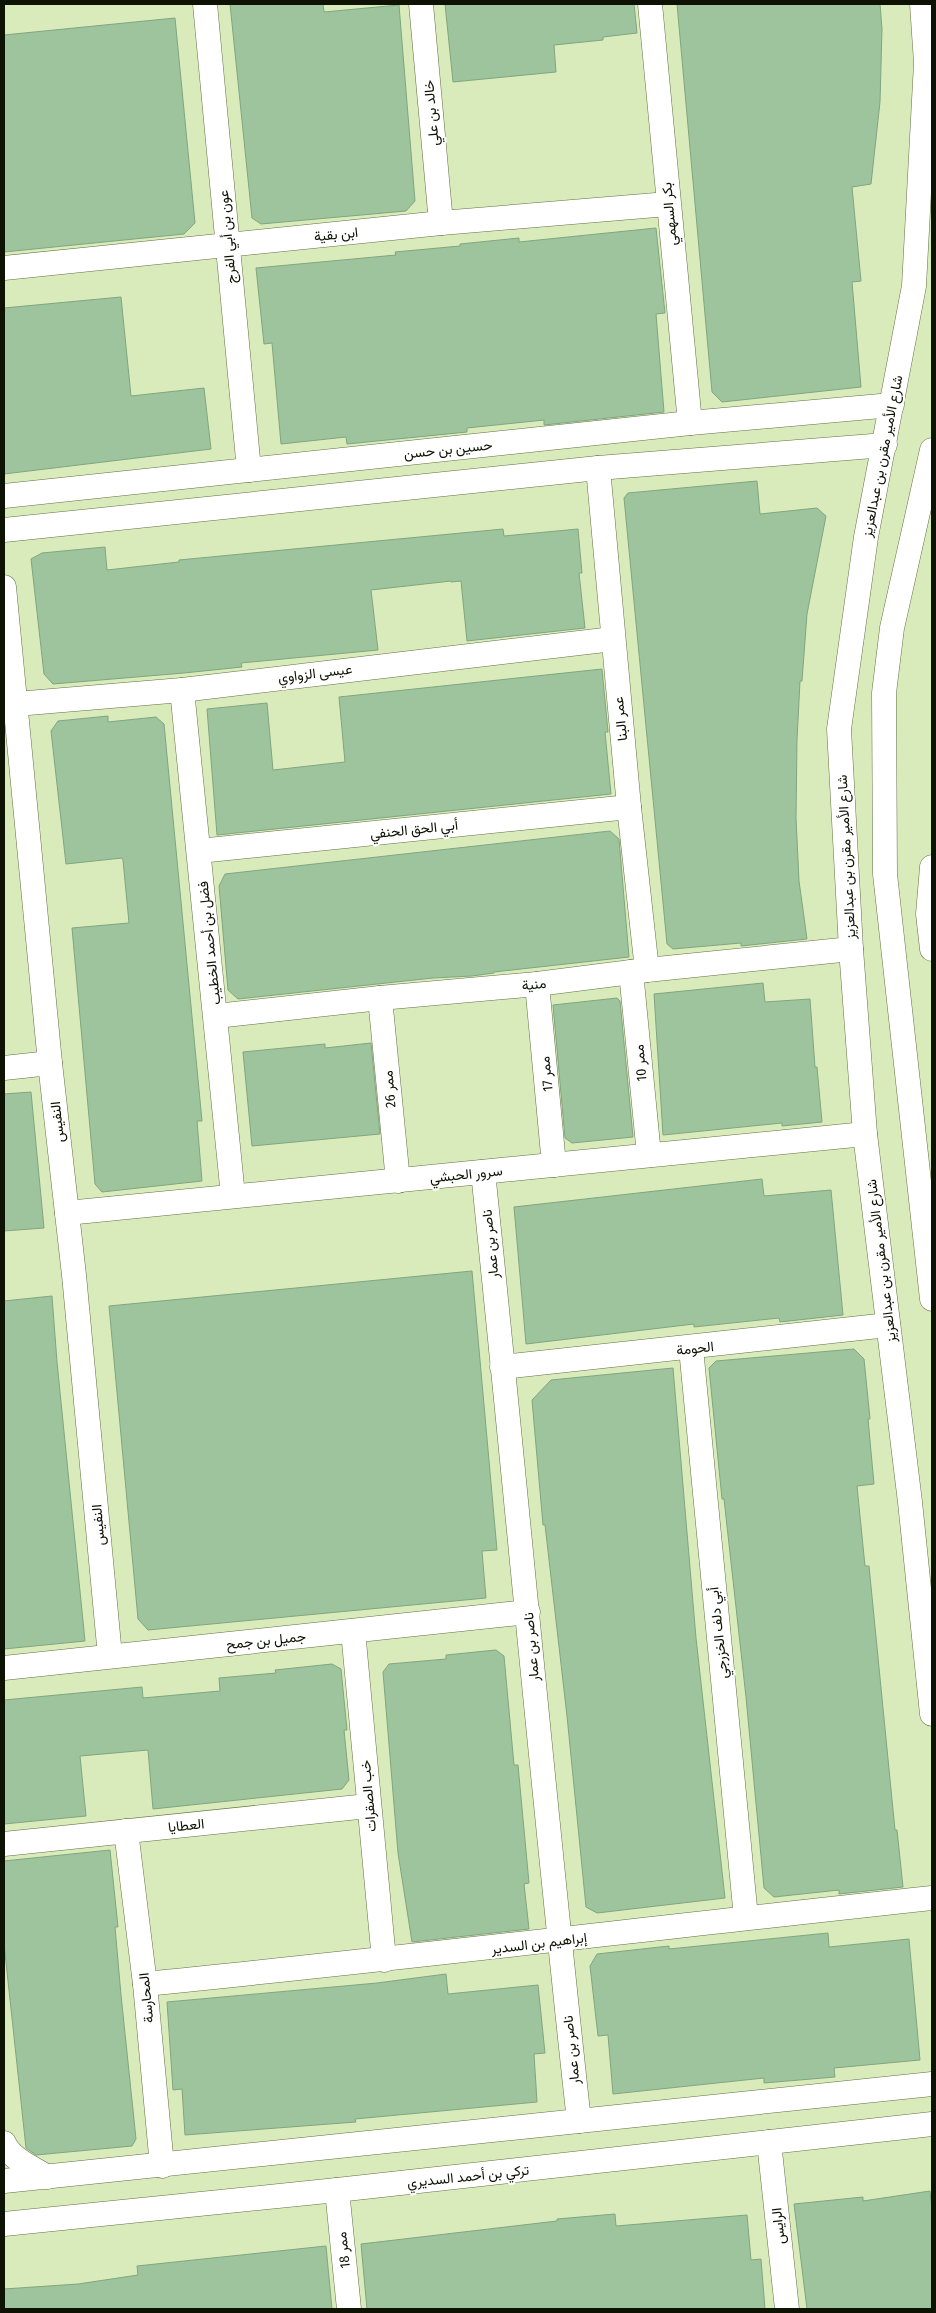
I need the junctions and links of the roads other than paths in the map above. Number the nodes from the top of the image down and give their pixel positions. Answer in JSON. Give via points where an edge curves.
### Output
{"nodes":[{"id":1,"x":205,"y":4,"type":"edge"},
{"id":2,"x":421,"y":4,"type":"edge"},
{"id":3,"x":650,"y":4,"type":"edge"},
{"id":4,"x":922,"y":4,"type":"edge"},
{"id":5,"x":668,"y":204,"type":"junction"},
{"id":6,"x":441,"y":223,"type":"junction"},
{"id":7,"x":228,"y":245,"type":"junction"},
{"id":8,"x":4,"y":268,"type":"edge"},
{"id":9,"x":892,"y":405,"type":"junction"},
{"id":10,"x":690,"y":423,"type":"junction"},
{"id":11,"x":885,"y":445,"type":"junction"},
{"id":12,"x":932,"y":452,"type":"edge"},
{"id":13,"x":598,"y":468,"type":"junction"},
{"id":14,"x":249,"y":470,"type":"junction"},
{"id":15,"x":4,"y":496,"type":"edge"},
{"id":16,"x":4,"y":530,"type":"edge"},
{"id":17,"x":4,"y":587,"type":"edge"},
{"id":18,"x":856,"y":613,"type":"junction"},
{"id":19,"x":894,"y":618,"type":"junction"},
{"id":20,"x":613,"y":639,"type":"junction"},
{"id":21,"x":182,"y":690,"type":"junction"},
{"id":22,"x":16,"y":704,"type":"junction"},
{"id":23,"x":629,"y":807,"type":"junction"},
{"id":24,"x":199,"y":851,"type":"junction"},
{"id":25,"x":932,"y":867,"type":"edge"},
{"id":26,"x":851,"y":949,"type":"junction"},
{"id":27,"x":932,"y":949,"type":"edge"},
{"id":28,"x":639,"y":971,"type":"junction"},
{"id":29,"x":537,"y":984,"type":"junction"},
{"id":30,"x":380,"y":998,"type":"junction"},
{"id":31,"x":216,"y":1016,"type":"junction"},
{"id":32,"x":50,"y":1063,"type":"junction"},
{"id":33,"x":4,"y":1068,"type":"edge"},
{"id":34,"x":865,"y":1134,"type":"junction"},
{"id":35,"x":649,"y":1155,"type":"junction"},
{"id":36,"x":554,"y":1165,"type":"junction"},
{"id":37,"x":483,"y":1172,"type":"junction"},
{"id":38,"x":398,"y":1181,"type":"junction"},
{"id":39,"x":234,"y":1196,"type":"junction"},
{"id":40,"x":67,"y":1213,"type":"junction"},
{"id":41,"x":932,"y":1299,"type":"edge"},
{"id":42,"x":888,"y":1325,"type":"junction"},
{"id":43,"x":691,"y":1348,"type":"junction"},
{"id":44,"x":502,"y":1368,"type":"junction"},
{"id":45,"x":528,"y":1612,"type":"junction"},
{"id":46,"x":353,"y":1631,"type":"junction"},
{"id":47,"x":110,"y":1656,"type":"junction"},
{"id":48,"x":4,"y":1668,"type":"edge"},
{"id":49,"x":932,"y":1714,"type":"edge"},
{"id":50,"x":368,"y":1806,"type":"junction"},
{"id":51,"x":126,"y":1831,"type":"junction"},
{"id":52,"x":4,"y":1844,"type":"edge"},
{"id":53,"x":932,"y":1898,"type":"edge"},
{"id":54,"x":746,"y":1918,"type":"junction"},
{"id":55,"x":559,"y":1940,"type":"junction"},
{"id":56,"x":384,"y":1960,"type":"junction"},
{"id":57,"x":144,"y":1984,"type":"junction"},
{"id":58,"x":932,"y":2084,"type":"edge"},
{"id":59,"x":579,"y":2121,"type":"junction"},
{"id":60,"x":932,"y":2124,"type":"edge"},
{"id":61,"x":769,"y":2142,"type":"junction"},
{"id":62,"x":4,"y":2143,"type":"edge"},
{"id":63,"x":162,"y":2166,"type":"junction"},
{"id":64,"x":47,"y":2177,"type":"junction"},
{"id":65,"x":4,"y":2181,"type":"edge"},
{"id":66,"x":337,"y":2190,"type":"junction"},
{"id":67,"x":4,"y":2224,"type":"edge"},
{"id":68,"x":349,"y":2309,"type":"edge"},
{"id":69,"x":787,"y":2309,"type":"edge"}],
"edges":[{"from":1,"to":7,"type":"street","name":"عون بن أبي الفرج"},
{"from":2,"to":6,"type":"street","name":"خالد بن علي"},
{"from":3,"to":5,"type":"street","name":"بكر السهمي"},
{"from":4,"to":9,"type":"street","name":"شارع الأمير مقرن بن عبدالعزيز","via":[[926,63],[914,286]]},
{"from":5,"to":6,"type":"street","name":"ابن بقية"},
{"from":5,"to":10,"type":"street","name":"بكر السهمي"},
{"from":6,"to":7,"type":"street","name":"ابن بقية"},
{"from":7,"to":8,"type":"street","name":"ابن بقية"},
{"from":7,"to":14,"type":"street","name":"عون بن أبي الفرج"},
{"from":9,"to":10,"type":"street","name":"حسين بن حسن"},
{"from":9,"to":11,"type":"street","name":"شارع الأمير مقرن بن عبدالعزيز"},
{"from":10,"to":14,"type":"street","name":"حسين بن حسن"},
{"from":11,"to":13,"type":"street"},
{"from":11,"to":18,"type":"street","name":"شارع الأمير مقرن بن عبدالعزيز","via":[[866,537]]},
{"from":12,"to":19,"type":"street"},
{"from":13,"to":16,"type":"street"},
{"from":13,"to":20,"type":"street","name":"عمر البنا"},
{"from":14,"to":15,"type":"street","name":"حسين بن حسن"},
{"from":17,"to":22,"type":"street","name":"النفيس"},
{"from":18,"to":19,"type":"street"},
{"from":18,"to":26,"type":"street","name":"شارع الأمير مقرن بن عبدالعزيز","via":[[840,729]]},
{"from":19,"to":41,"type":"street","via":[[884,693],[885,874]]},
{"from":20,"to":21,"type":"street","name":"عيسى الزواوي"},
{"from":20,"to":23,"type":"street","name":"عمر البنا"},
{"from":21,"to":22,"type":"street","name":"عيسى الزواوي"},
{"from":21,"to":24,"type":"street","name":"فضل بن أحمد الخطيب"},
{"from":22,"to":32,"type":"street","name":"النفيس"},
{"from":23,"to":24,"type":"street","name":"أبي الحق الحنفي"},
{"from":23,"to":28,"type":"street","name":"عمر البنا"},
{"from":24,"to":31,"type":"street","name":"فضل بن أحمد الخطيب"},
{"from":25,"to":27,"type":"street","via":[[928,914]]},
{"from":26,"to":28,"type":"street","name":"منية"},
{"from":26,"to":34,"type":"street","name":"شارع الأمير مقرن بن عبدالعزيز"},
{"from":28,"to":29,"type":"street","name":"منية"},
{"from":28,"to":35,"type":"street","name":"ممر 10"},
{"from":29,"to":30,"type":"street","name":"منية"},
{"from":29,"to":36,"type":"street","name":"ممر 17"},
{"from":30,"to":31,"type":"street","name":"منية"},
{"from":30,"to":38,"type":"street","name":"ممر 26"},
{"from":31,"to":39,"type":"street","name":"فضل بن أحمد الخطيب"},
{"from":32,"to":33,"type":"street"},
{"from":32,"to":40,"type":"street","name":"النفيس"},
{"from":34,"to":35,"type":"street","name":"سرور الحبشي"},
{"from":34,"to":42,"type":"street","name":"شارع الأمير مقرن بن عبدالعزيز"},
{"from":35,"to":36,"type":"street","name":"سرور الحبشي"},
{"from":36,"to":37,"type":"street","name":"سرور الحبشي"},
{"from":37,"to":38,"type":"street","name":"سرور الحبشي"},
{"from":37,"to":44,"type":"street","name":"ناصر بن عمار"},
{"from":38,"to":39,"type":"street","name":"سرور الحبشي"},
{"from":39,"to":40,"type":"street","name":"سرور الحبشي"},
{"from":40,"to":47,"type":"street","name":"النفيس"},
{"from":42,"to":43,"type":"street","name":"الحومة"},
{"from":42,"to":49,"type":"street","name":"شارع الأمير مقرن بن عبدالعزيز"},
{"from":43,"to":44,"type":"street","name":"الحومة"},
{"from":43,"to":54,"type":"street","name":"أبي دلف الخزرجي"},
{"from":44,"to":45,"type":"street","name":"ناصر بن عمار"},
{"from":45,"to":46,"type":"street","name":"جميل بن جمح"},
{"from":45,"to":55,"type":"street","name":"ناصر بن عمار"},
{"from":46,"to":47,"type":"street","name":"جميل بن جمح"},
{"from":46,"to":50,"type":"street","name":"خب الصقرات"},
{"from":47,"to":48,"type":"street","name":"جميل بن جمح"},
{"from":50,"to":51,"type":"street","name":"العطايا"},
{"from":50,"to":56,"type":"street","name":"خب الصقرات"},
{"from":51,"to":52,"type":"street","name":"العطايا"},
{"from":51,"to":57,"type":"street","name":"المحارسة"},
{"from":53,"to":54,"type":"street","name":"إبراهيم بن السدير"},
{"from":54,"to":55,"type":"street","name":"إبراهيم بن السدير"},
{"from":55,"to":56,"type":"street","name":"إبراهيم بن السدير"},
{"from":55,"to":59,"type":"street","name":"ناصر بن عمار"},
{"from":56,"to":57,"type":"street","name":"إبراهيم بن السدير"},
{"from":57,"to":63,"type":"street","name":"المحارسة"},
{"from":58,"to":59,"type":"street"},
{"from":59,"to":63,"type":"street"},
{"from":60,"to":61,"type":"street","name":"تركي بن أحمد السديري"},
{"from":61,"to":66,"type":"street","name":"تركي بن أحمد السديري"},
{"from":61,"to":69,"type":"street","name":"الرايس"},
{"from":62,"to":64,"type":"street","via":[[12,2155]]},
{"from":63,"to":64,"type":"street"},
{"from":64,"to":65,"type":"street"},
{"from":66,"to":67,"type":"street","name":"تركي بن أحمد السديري"},
{"from":66,"to":68,"type":"street","name":"ممر 18"}]}
